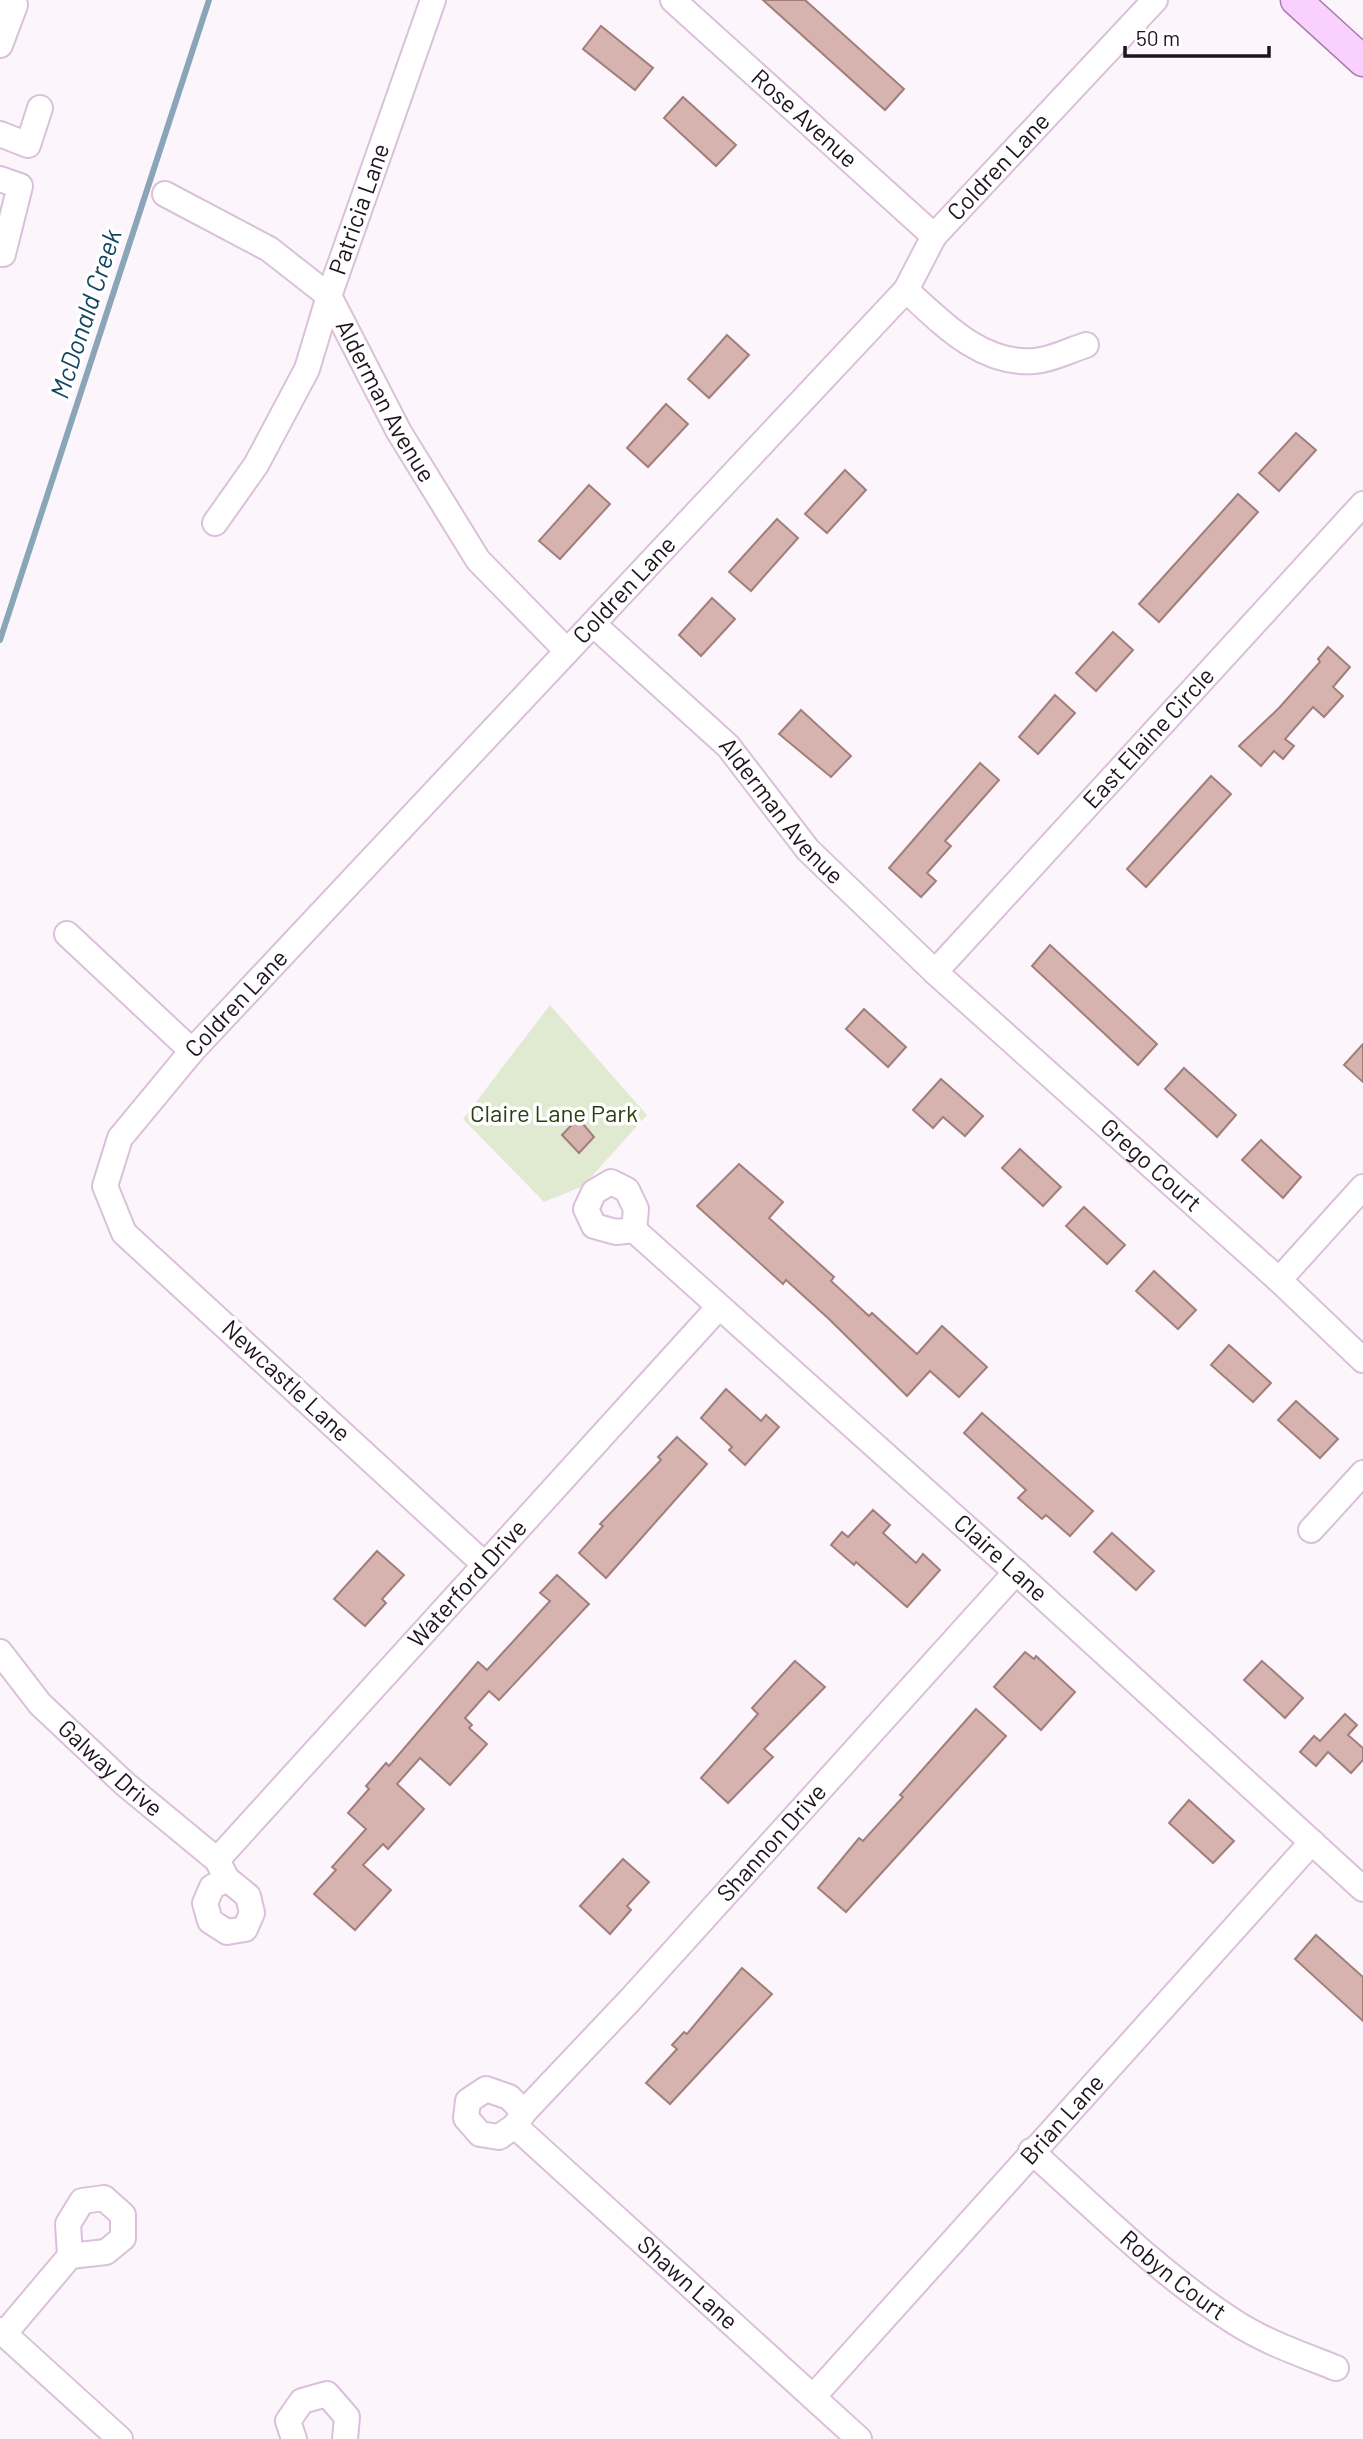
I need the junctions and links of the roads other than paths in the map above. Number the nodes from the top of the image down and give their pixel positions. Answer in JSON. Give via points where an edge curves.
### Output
{"nodes":[{"id":1,"x":1,"y":0,"type":"edge"},
{"id":2,"x":433,"y":0,"type":"edge"},
{"id":3,"x":673,"y":0,"type":"edge"},
{"id":4,"x":1155,"y":0,"type":"edge"},
{"id":5,"x":1297,"y":0,"type":"edge"},
{"id":6,"x":0,"y":45,"type":"edge"},
{"id":7,"x":1363,"y":61,"type":"edge"},
{"id":8,"x":40,"y":108,"type":"dead end"},
{"id":9,"x":0,"y":135,"type":"edge"},
{"id":10,"x":0,"y":179,"type":"edge"},
{"id":11,"x":165,"y":194,"type":"dead end"},
{"id":12,"x":934,"y":236,"type":"junction"},
{"id":13,"x":3,"y":254,"type":"dead end"},
{"id":14,"x":906,"y":290,"type":"junction"},
{"id":15,"x":329,"y":296,"type":"junction"},
{"id":16,"x":1086,"y":345,"type":"dead end"},
{"id":17,"x":1363,"y":504,"type":"edge"},
{"id":18,"x":215,"y":523,"type":"dead end"},
{"id":19,"x":593,"y":624,"type":"junction"},
{"id":20,"x":567,"y":651,"type":"junction"},
{"id":21,"x":67,"y":934,"type":"dead end"},
{"id":22,"x":935,"y":972,"type":"junction"},
{"id":23,"x":192,"y":1051,"type":"junction"},
{"id":24,"x":105,"y":1186,"type":"joint"},
{"id":25,"x":1363,"y":1187,"type":"edge"},
{"id":26,"x":634,"y":1230,"type":"dead end"},
{"id":27,"x":1279,"y":1280,"type":"junction"},
{"id":28,"x":718,"y":1308,"type":"junction"},
{"id":29,"x":1363,"y":1360,"type":"edge"},
{"id":30,"x":1363,"y":1473,"type":"edge"},
{"id":31,"x":1311,"y":1530,"type":"dead end"},
{"id":32,"x":484,"y":1564,"type":"junction"},
{"id":33,"x":1016,"y":1572,"type":"junction"},
{"id":34,"x":0,"y":1652,"type":"edge"},
{"id":35,"x":1312,"y":1842,"type":"junction"},
{"id":36,"x":222,"y":1870,"type":"joint"},
{"id":37,"x":1363,"y":1889,"type":"edge"},
{"id":38,"x":519,"y":2119,"type":"joint"},
{"id":39,"x":1031,"y":2151,"type":"junction"},
{"id":40,"x":70,"y":2256,"type":"dead end"},
{"id":41,"x":2,"y":2331,"type":"edge"},
{"id":42,"x":1336,"y":2368,"type":"dead end"},
{"id":43,"x":813,"y":2397,"type":"junction"},
{"id":44,"x":120,"y":2439,"type":"edge"},
{"id":45,"x":294,"y":2439,"type":"edge"},
{"id":46,"x":345,"y":2439,"type":"edge"},
{"id":47,"x":859,"y":2439,"type":"edge"}],
"edges":[{"from":1,"to":6,"type":"street","via":[[15,5]]},
{"from":2,"to":15,"type":"street","name":"Patricia Lane"},
{"from":3,"to":12,"type":"street","name":"Rose Avenue"},
{"from":4,"to":12,"type":"street","name":"Coldren Lane"},
{"from":5,"to":7,"type":"main road"},
{"from":8,"to":9,"type":"street","via":[[28,145]]},
{"from":10,"to":13,"type":"street","via":[[20,186]]},
{"from":11,"to":15,"type":"street","name":"Alderman Avenue","via":[[269,249]]},
{"from":12,"to":14,"type":"street","name":"Coldren Lane"},
{"from":14,"to":16,"type":"street","via":[[949,329],[1000,358],[1035,361]]},
{"from":14,"to":19,"type":"street","name":"Coldren Lane"},
{"from":15,"to":18,"type":"street","name":"Patricia Lane","via":[[307,369],[256,465]]},
{"from":15,"to":20,"type":"street","name":"Alderman Avenue","via":[[399,432],[478,560]]},
{"from":17,"to":22,"type":"street","name":"East Elaine Circle"},
{"from":19,"to":20,"type":"street","name":"Coldren Lane"},
{"from":19,"to":22,"type":"street","name":"Alderman Avenue","via":[[728,746],[808,850]]},
{"from":20,"to":23,"type":"street","name":"Coldren Lane"},
{"from":21,"to":23,"type":"street"},
{"from":22,"to":27,"type":"street","name":"Grego Court"},
{"from":23,"to":24,"type":"street","name":"Coldren Lane","via":[[120,1138]]},
{"from":24,"to":32,"type":"street","name":"Newcastle Lane","via":[[124,1233]]},
{"from":25,"to":27,"type":"street"},
{"from":26,"to":28,"type":"street","name":"Claire Lane"},
{"from":27,"to":29,"type":"street","name":"Grego Court"},
{"from":28,"to":32,"type":"street","name":"Waterford Drive"},
{"from":28,"to":33,"type":"street","name":"Claire Lane"},
{"from":30,"to":31,"type":"street"},
{"from":32,"to":36,"type":"street","name":"Waterford Drive"},
{"from":33,"to":35,"type":"street","name":"Claire Lane"},
{"from":33,"to":38,"type":"street","name":"Shannon Drive"},
{"from":34,"to":36,"type":"street","name":"Galway Drive","via":[[40,1704]]},
{"from":35,"to":37,"type":"street","name":"Claire Lane"},
{"from":35,"to":39,"type":"street","name":"Brian Lane"},
{"from":38,"to":43,"type":"street","name":"Shawn Lane"},
{"from":39,"to":42,"type":"street","name":"Robyn Court","via":[[1182,2286],[1235,2323]]},
{"from":39,"to":43,"type":"street","name":"Brian Lane"},
{"from":40,"to":41,"type":"street"},
{"from":41,"to":44,"type":"street"},
{"from":43,"to":47,"type":"street","name":"Shawn Lane"},
{"from":45,"to":46,"type":"street","via":[[288,2421],[302,2401],[327,2395],[347,2417]]}]}
